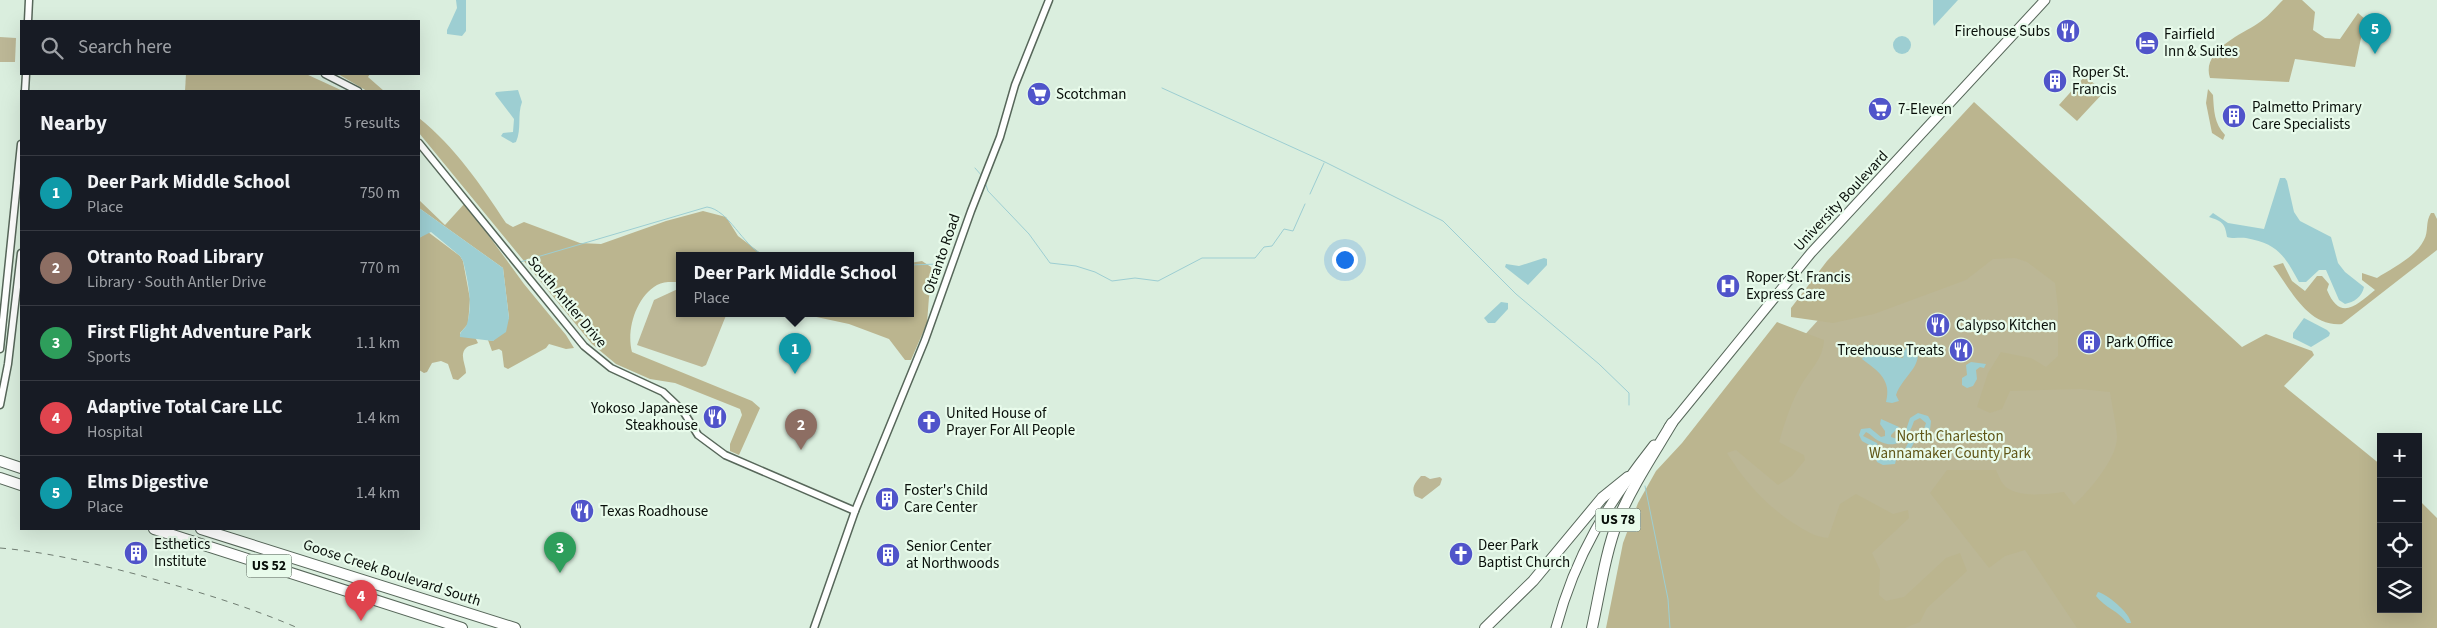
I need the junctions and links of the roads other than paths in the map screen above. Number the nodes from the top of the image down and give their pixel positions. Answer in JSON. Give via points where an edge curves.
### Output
{"nodes":[{"id":1,"x":29,"y":0,"type":"edge"},
{"id":2,"x":1049,"y":0,"type":"edge"},
{"id":3,"x":2045,"y":0,"type":"edge"},
{"id":4,"x":28,"y":20,"type":"edge"},
{"id":5,"x":26,"y":75,"type":"edge"},
{"id":6,"x":327,"y":75,"type":"edge"},
{"id":7,"x":26,"y":90,"type":"edge"},
{"id":8,"x":356,"y":90,"type":"edge"},
{"id":9,"x":420,"y":145,"type":"edge"},
{"id":10,"x":20,"y":154,"type":"edge"},
{"id":11,"x":20,"y":262,"type":"edge"},
{"id":12,"x":0,"y":349,"type":"edge"},
{"id":13,"x":0,"y":405,"type":"edge"},
{"id":14,"x":1672,"y":423,"type":"junction"},
{"id":15,"x":0,"y":461,"type":"edge"},
{"id":16,"x":20,"y":468,"type":"edge"},
{"id":17,"x":1628,"y":477,"type":"junction"},
{"id":18,"x":0,"y":478,"type":"edge"},
{"id":19,"x":20,"y":485,"type":"edge"},
{"id":20,"x":855,"y":511,"type":"junction"},
{"id":21,"x":157,"y":530,"type":"edge"},
{"id":22,"x":204,"y":530,"type":"edge"},
{"id":23,"x":462,"y":628,"type":"edge"},
{"id":24,"x":515,"y":628,"type":"edge"},
{"id":25,"x":814,"y":628,"type":"edge"},
{"id":26,"x":1485,"y":628,"type":"edge"},
{"id":27,"x":1556,"y":628,"type":"edge"},
{"id":28,"x":1592,"y":628,"type":"edge"}],
"edges":[{"from":1,"to":4,"type":"street"},
{"from":2,"to":20,"type":"street","name":"Otranto Road","via":[[1015,85],[1000,137],[925,340]]},
{"from":3,"to":14,"type":"main road","name":"University Boulevard","number":"US 78","via":[[1811,253]]},
{"from":5,"to":7,"type":"street"},
{"from":6,"to":8,"type":"street"},
{"from":9,"to":20,"type":"street","name":"South Antler Drive","via":[[598,359],[663,392],[683,411],[698,435],[725,455]]},
{"from":10,"to":12,"type":"street"},
{"from":11,"to":13,"type":"street"},
{"from":14,"to":17,"type":"main road","name":"University Boulevard","number":"US 78"},
{"from":14,"to":28,"type":"highway","number":"US 78","via":[[1618,522]]},
{"from":15,"to":16,"type":"highway"},
{"from":17,"to":26,"type":"highway","number":"US 78","via":[[1602,498],[1533,581]]},
{"from":17,"to":27,"type":"main road","name":"University Boulevard","via":[[1582,552]]},
{"from":18,"to":19,"type":"highway"},
{"from":20,"to":25,"type":"street","name":"Otranto Road"},
{"from":21,"to":23,"type":"highway","number":"US 52"},
{"from":22,"to":24,"type":"highway","name":"Goose Creek Boulevard South","number":"US 52"}]}
